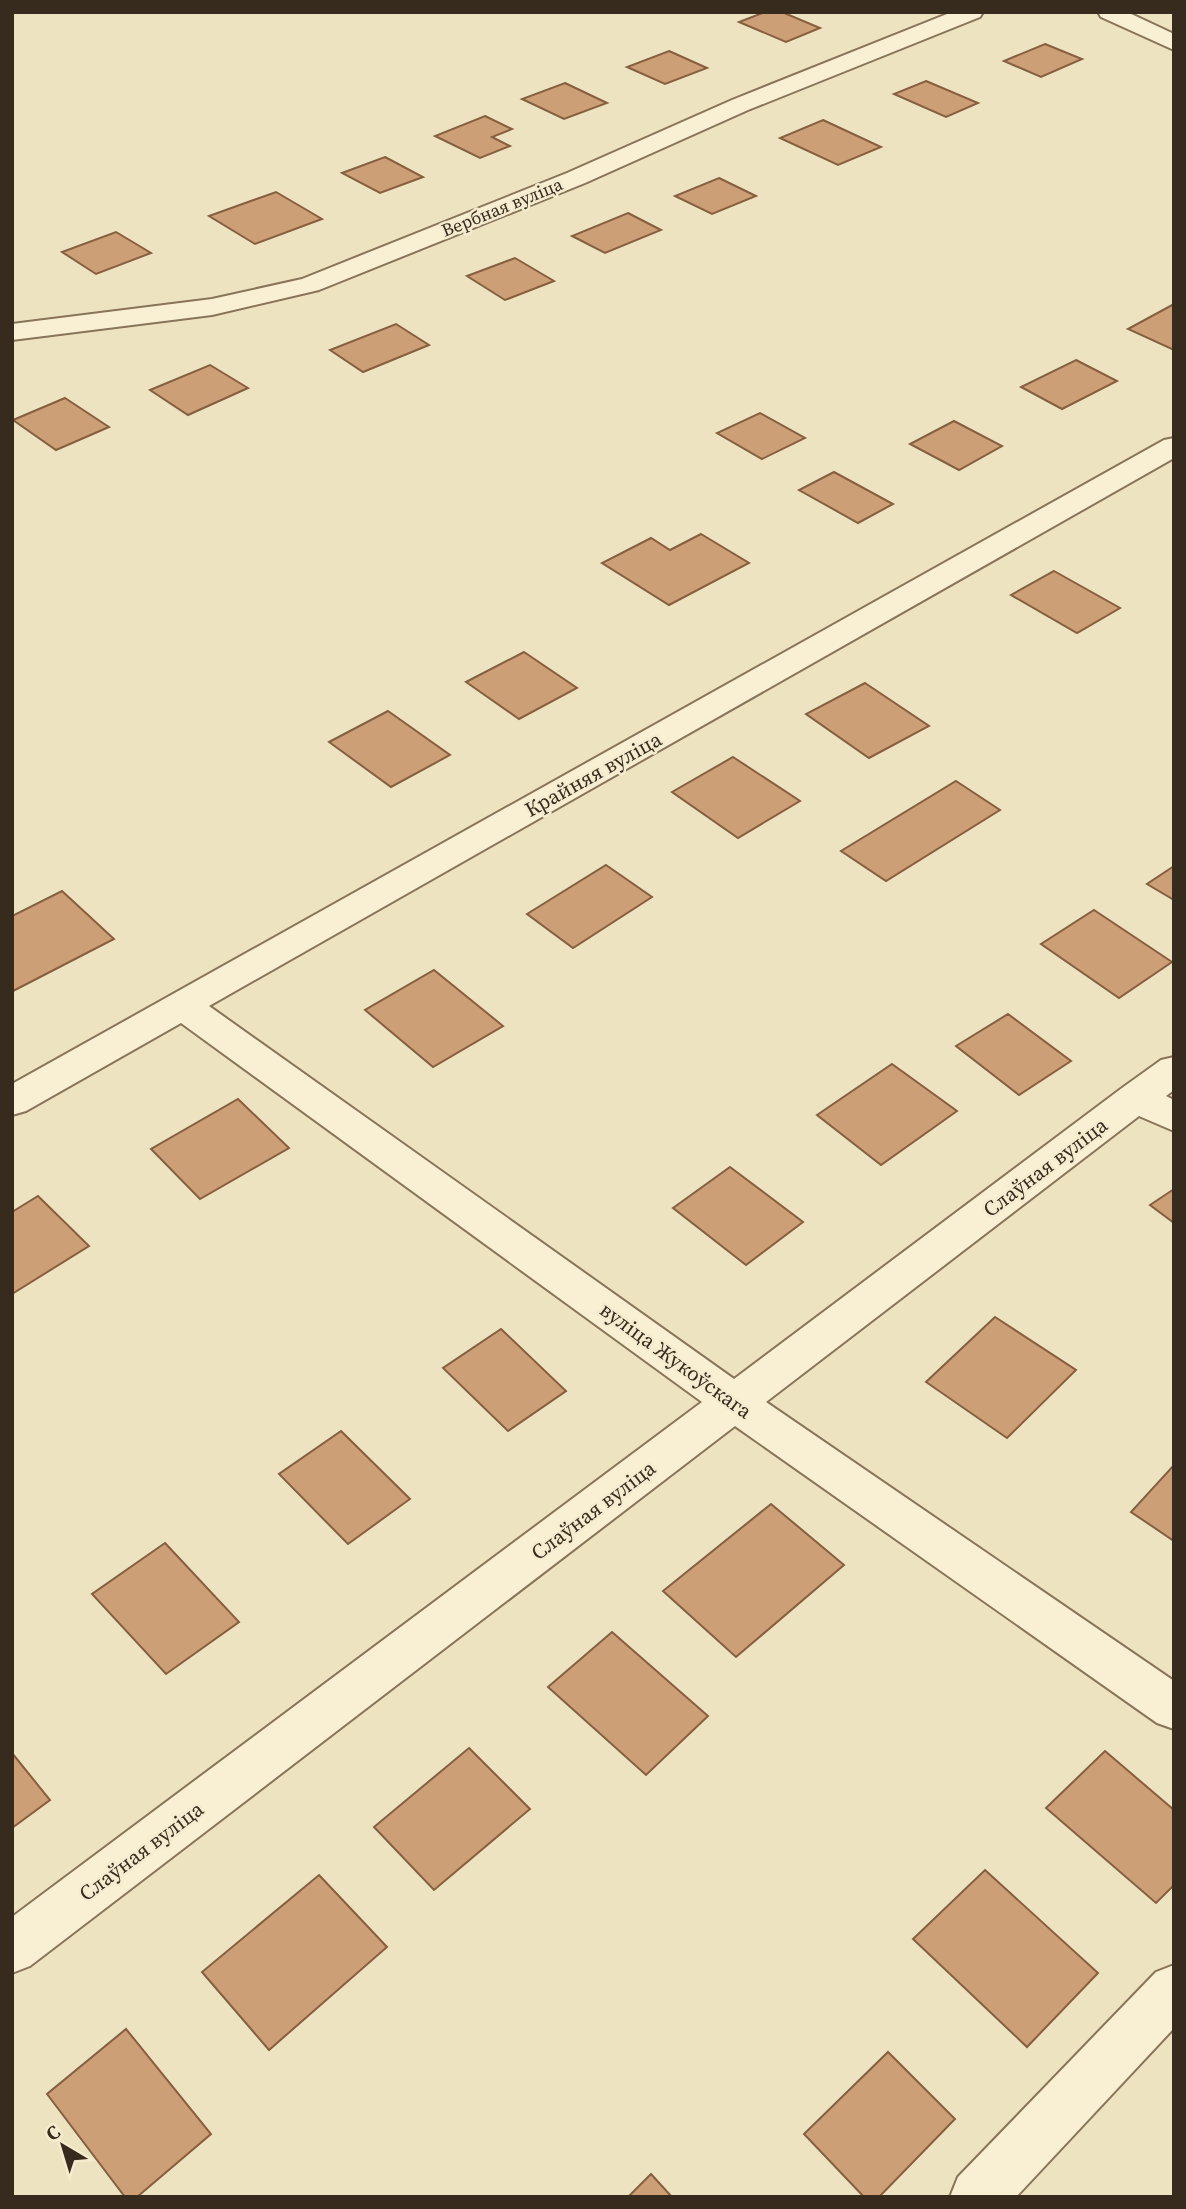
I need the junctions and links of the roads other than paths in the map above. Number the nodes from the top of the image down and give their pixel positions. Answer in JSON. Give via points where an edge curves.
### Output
{"nodes":[{"id":1,"x":972,"y":12,"type":"edge"},
{"id":2,"x":1109,"y":12,"type":"edge"},
{"id":3,"x":1174,"y":43,"type":"edge"},
{"id":4,"x":12,"y":332,"type":"edge"},
{"id":5,"x":1174,"y":446,"type":"edge"},
{"id":6,"x":182,"y":1005,"type":"junction"},
{"id":7,"x":1174,"y":1070,"type":"edge"},
{"id":8,"x":12,"y":1101,"type":"edge"},
{"id":9,"x":1155,"y":1108,"type":"edge"},
{"id":10,"x":735,"y":1402,"type":"junction"},
{"id":11,"x":1174,"y":1708,"type":"edge"},
{"id":12,"x":12,"y":1948,"type":"edge"},
{"id":13,"x":1174,"y":1990,"type":"edge"},
{"id":14,"x":978,"y":2197,"type":"edge"}],
"edges":[{"from":1,"to":4,"type":"street","name":"Вербная вуліца","via":[[310,285],[212,307]]},
{"from":2,"to":3,"type":"street"},
{"from":5,"to":6,"type":"street","name":"Крайняя вуліца"},
{"from":6,"to":8,"type":"street","name":"Крайняя вуліца"},
{"from":6,"to":10,"type":"street","name":"вуліца Жукоўскага"},
{"from":7,"to":9,"type":"street","name":"Слаўная вуліца"},
{"from":9,"to":10,"type":"street","name":"Слаўная вуліца"},
{"from":10,"to":11,"type":"street","name":"вуліца Жукоўскага"},
{"from":10,"to":12,"type":"street","name":"Слаўная вуліца"},
{"from":13,"to":14,"type":"street"}]}
